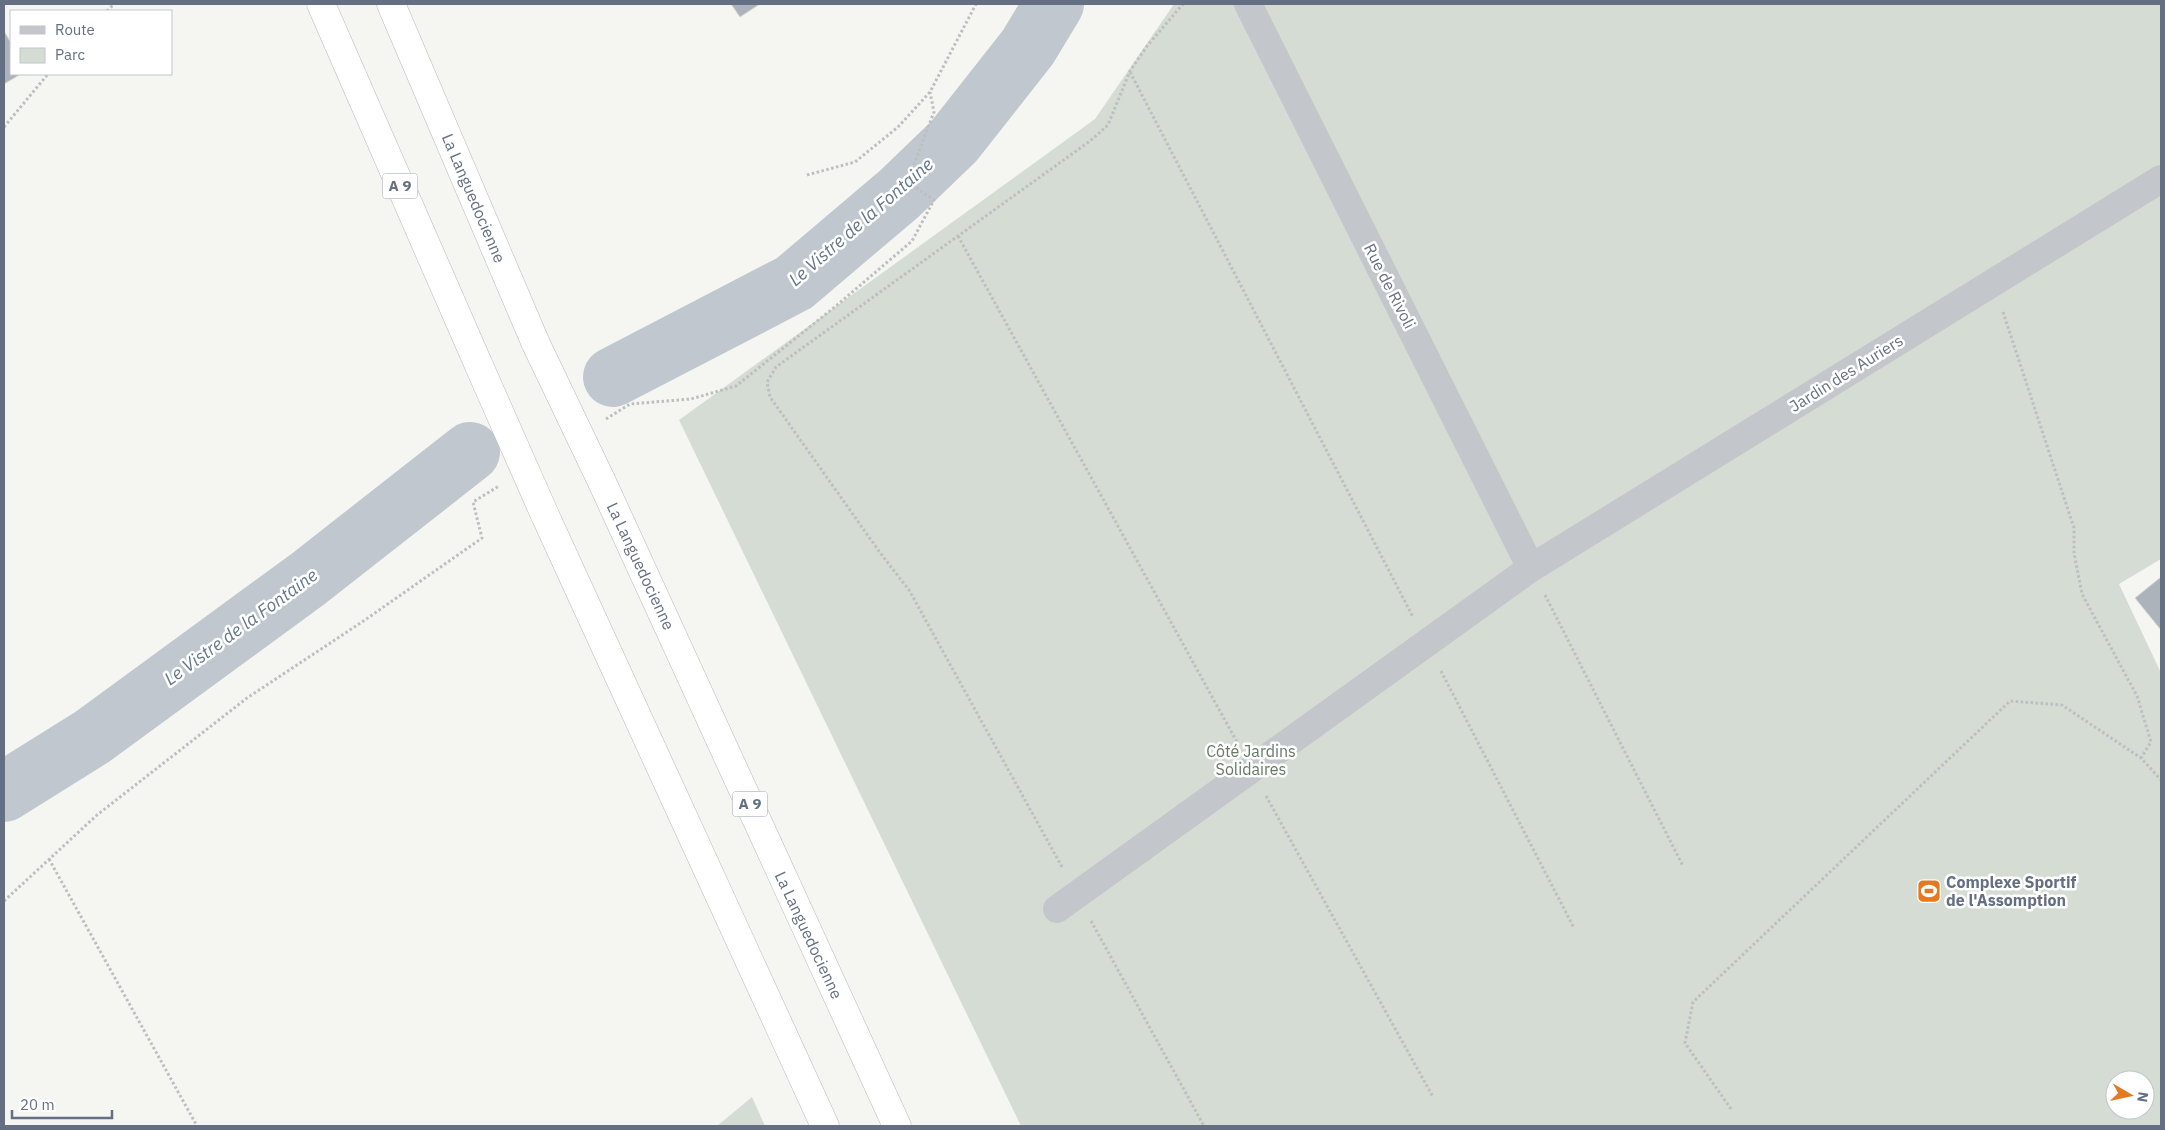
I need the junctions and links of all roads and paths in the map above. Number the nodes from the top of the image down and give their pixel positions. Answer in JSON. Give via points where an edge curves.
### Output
{"nodes":[{"id":1,"x":321,"y":4,"type":"edge"},
{"id":2,"x":391,"y":4,"type":"edge"},
{"id":3,"x":976,"y":4,"type":"edge"},
{"id":4,"x":1183,"y":4,"type":"edge"},
{"id":5,"x":1248,"y":4,"type":"edge"},
{"id":6,"x":1130,"y":71,"type":"junction"},
{"id":7,"x":47,"y":75,"type":"edge"},
{"id":8,"x":4,"y":127,"type":"edge"},
{"id":9,"x":807,"y":175,"type":"dead end"},
{"id":10,"x":2161,"y":178,"type":"edge"},
{"id":11,"x":958,"y":236,"type":"junction"},
{"id":12,"x":1994,"y":283,"type":"junction"},
{"id":13,"x":1531,"y":568,"type":"junction"},
{"id":14,"x":1426,"y":643,"type":"junction"},
{"id":15,"x":2141,"y":758,"type":"junction"},
{"id":16,"x":1252,"y":769,"type":"junction"},
{"id":17,"x":2161,"y":780,"type":"edge"},
{"id":18,"x":49,"y":859,"type":"dead end"},
{"id":19,"x":1683,"y":866,"type":"dead end"},
{"id":20,"x":1067,"y":902,"type":"junction"},
{"id":21,"x":1574,"y":928,"type":"dead end"},
{"id":22,"x":1433,"y":1097,"type":"dead end"},
{"id":23,"x":1731,"y":1109,"type":"dead end"},
{"id":24,"x":197,"y":1126,"type":"edge"},
{"id":25,"x":825,"y":1126,"type":"edge"},
{"id":26,"x":897,"y":1126,"type":"edge"},
{"id":27,"x":1204,"y":1126,"type":"edge"}],
"edges":[{"from":1,"to":25,"type":"highway","number":"A 9","bridge":true,"via":[[544,513]]},
{"from":2,"to":26,"type":"highway","name":"La Languedocienne","number":"A 9","bridge":true,"via":[[536,344]]},
{"from":3,"to":9,"type":"path","via":[[930,92],[898,127],[855,162]]},
{"from":4,"to":6,"type":"path"},
{"from":5,"to":13,"type":"street","name":"Rue de Rivoli"},
{"from":6,"to":11,"type":"path","via":[[1108,125]]},
{"from":6,"to":14,"type":"path"},
{"from":7,"to":8,"type":"path"},
{"from":10,"to":12,"type":"street","name":"Jardin des Auriers"},
{"from":11,"to":16,"type":"path"},
{"from":11,"to":20,"type":"path","via":[[776,367],[767,382],[770,397],[909,590]]},
{"from":12,"to":13,"type":"street","name":"Jardin des Auriers"},
{"from":12,"to":15,"type":"path","via":[[2074,528],[2074,553],[2082,594],[2137,696],[2144,718],[2151,742]]},
{"from":13,"to":14,"type":"street","name":"Jardin des Auriers"},
{"from":13,"to":19,"type":"path"},
{"from":14,"to":16,"type":"street","name":"Jardin des Auriers"},
{"from":14,"to":21,"type":"path"},
{"from":15,"to":17,"type":"path"},
{"from":15,"to":23,"type":"path","via":[[2062,705],[2010,702],[1694,1002],[1685,1043]]},
{"from":16,"to":20,"type":"street","name":"Jardin des Auriers"},
{"from":16,"to":22,"type":"path"},
{"from":18,"to":24,"type":"path"},
{"from":20,"to":27,"type":"path"}]}
